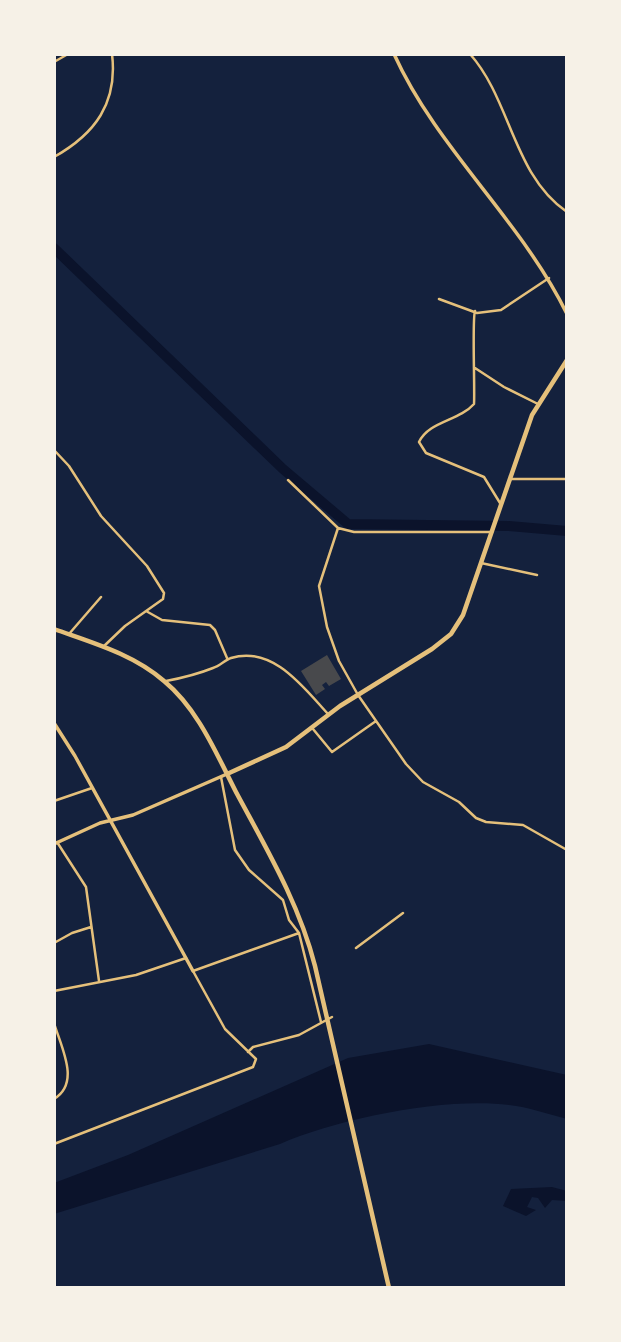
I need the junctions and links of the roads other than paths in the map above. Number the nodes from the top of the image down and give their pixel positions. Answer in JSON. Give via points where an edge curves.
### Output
{"nodes":[{"id":1,"x":68,"y":54,"type":"edge"},
{"id":2,"x":112,"y":54,"type":"edge"},
{"id":3,"x":394,"y":54,"type":"edge"},
{"id":4,"x":470,"y":54,"type":"edge"},
{"id":5,"x":54,"y":62,"type":"edge"},
{"id":6,"x":54,"y":157,"type":"edge"},
{"id":7,"x":567,"y":212,"type":"edge"},
{"id":8,"x":549,"y":278,"type":"junction"},
{"id":9,"x":439,"y":299,"type":"dead end"},
{"id":10,"x":475,"y":311,"type":"junction"},
{"id":11,"x":567,"y":314,"type":"edge"},
{"id":12,"x":567,"y":360,"type":"edge"},
{"id":13,"x":475,"y":368,"type":"junction"},
{"id":14,"x":538,"y":404,"type":"junction"},
{"id":15,"x":54,"y":451,"type":"edge"},
{"id":16,"x":510,"y":479,"type":"junction"},
{"id":17,"x":567,"y":479,"type":"edge"},
{"id":18,"x":288,"y":480,"type":"dead end"},
{"id":19,"x":501,"y":506,"type":"junction"},
{"id":20,"x":338,"y":528,"type":"junction"},
{"id":21,"x":494,"y":528,"type":"junction"},
{"id":22,"x":481,"y":563,"type":"junction"},
{"id":23,"x":537,"y":575,"type":"dead end"},
{"id":24,"x":101,"y":597,"type":"dead end"},
{"id":25,"x":146,"y":611,"type":"junction"},
{"id":26,"x":54,"y":629,"type":"edge"},
{"id":27,"x":69,"y":634,"type":"junction"},
{"id":28,"x":103,"y":647,"type":"junction"},
{"id":29,"x":227,"y":659,"type":"junction"},
{"id":30,"x":166,"y":682,"type":"junction"},
{"id":31,"x":358,"y":695,"type":"junction"},
{"id":32,"x":328,"y":714,"type":"junction"},
{"id":33,"x":376,"y":721,"type":"junction"},
{"id":34,"x":54,"y":723,"type":"edge"},
{"id":35,"x":311,"y":727,"type":"junction"},
{"id":36,"x":224,"y":775,"type":"junction"},
{"id":37,"x":92,"y":788,"type":"junction"},
{"id":38,"x":54,"y":801,"type":"edge"},
{"id":39,"x":109,"y":821,"type":"junction"},
{"id":40,"x":56,"y":843,"type":"edge"},
{"id":41,"x":567,"y":850,"type":"edge"},
{"id":42,"x":403,"y":913,"type":"dead end"},
{"id":43,"x":91,"y":927,"type":"junction"},
{"id":44,"x":299,"y":933,"type":"junction"},
{"id":45,"x":54,"y":943,"type":"edge"},
{"id":46,"x":356,"y":948,"type":"dead end"},
{"id":47,"x":186,"y":958,"type":"junction"},
{"id":48,"x":193,"y":971,"type":"junction"},
{"id":49,"x":99,"y":981,"type":"junction"},
{"id":50,"x":54,"y":991,"type":"edge"},
{"id":51,"x":332,"y":1017,"type":"dead end"},
{"id":52,"x":321,"y":1022,"type":"junction"},
{"id":53,"x":54,"y":1023,"type":"edge"},
{"id":54,"x":248,"y":1052,"type":"junction"},
{"id":55,"x":54,"y":1099,"type":"edge"},
{"id":56,"x":54,"y":1144,"type":"edge"},
{"id":57,"x":388,"y":1288,"type":"edge"}],
"edges":[{"from":1,"to":5,"type":"street"},
{"from":2,"to":6,"type":"street","via":[[109,104],[83,136]]},
{"from":3,"to":8,"type":"street","via":[[430,114]]},
{"from":4,"to":7,"type":"street","via":[[487,77],[516,145],[555,204]]},
{"from":8,"to":10,"type":"street","via":[[501,310]]},
{"from":8,"to":11,"type":"street"},
{"from":9,"to":10,"type":"street"},
{"from":10,"to":13,"type":"street","via":[[471,318]]},
{"from":12,"to":14,"type":"main road"},
{"from":13,"to":14,"type":"street"},
{"from":13,"to":19,"type":"street","via":[[474,404],[464,415],[423,433],[419,442],[426,453],[484,477]]},
{"from":14,"to":16,"type":"main road"},
{"from":15,"to":25,"type":"street","via":[[101,516],[159,582],[165,597]]},
{"from":16,"to":17,"type":"street"},
{"from":16,"to":19,"type":"main road"},
{"from":18,"to":20,"type":"street"},
{"from":19,"to":21,"type":"main road"},
{"from":20,"to":21,"type":"street","via":[[354,532]]},
{"from":20,"to":31,"type":"street","via":[[319,586],[321,604],[339,661]]},
{"from":21,"to":22,"type":"main road"},
{"from":22,"to":23,"type":"street"},
{"from":22,"to":31,"type":"main road","via":[[463,615],[451,634]]},
{"from":24,"to":27,"type":"street"},
{"from":25,"to":28,"type":"street"},
{"from":25,"to":29,"type":"street","via":[[162,620],[213,626]]},
{"from":26,"to":27,"type":"main road"},
{"from":27,"to":28,"type":"main road"},
{"from":28,"to":30,"type":"main road","via":[[135,660]]},
{"from":29,"to":30,"type":"street","via":[[214,668]]},
{"from":29,"to":32,"type":"street","via":[[250,655],[282,668]]},
{"from":30,"to":36,"type":"main road","via":[[200,724]]},
{"from":31,"to":32,"type":"main road"},
{"from":31,"to":33,"type":"street"},
{"from":32,"to":35,"type":"main road"},
{"from":33,"to":35,"type":"street","via":[[332,752]]},
{"from":33,"to":41,"type":"street","via":[[415,775],[476,818],[523,825]]},
{"from":34,"to":37,"type":"street"},
{"from":35,"to":36,"type":"main road","via":[[275,753]]},
{"from":36,"to":39,"type":"street"},
{"from":36,"to":44,"type":"street","via":[[229,825],[238,856],[283,900]]},
{"from":36,"to":57,"type":"main road","via":[[281,876],[302,924]]},
{"from":37,"to":38,"type":"street"},
{"from":37,"to":39,"type":"street"},
{"from":39,"to":40,"type":"street"},
{"from":39,"to":47,"type":"street"},
{"from":40,"to":43,"type":"street","via":[[84,881]]},
{"from":42,"to":46,"type":"street"},
{"from":43,"to":45,"type":"street"},
{"from":43,"to":49,"type":"street"},
{"from":44,"to":48,"type":"street"},
{"from":44,"to":52,"type":"street"},
{"from":47,"to":48,"type":"street"},
{"from":47,"to":49,"type":"street","via":[[136,975]]},
{"from":48,"to":54,"type":"street","via":[[225,1029]]},
{"from":49,"to":50,"type":"street"},
{"from":51,"to":52,"type":"street"},
{"from":52,"to":54,"type":"street","via":[[294,1037]]},
{"from":53,"to":55,"type":"street","via":[[69,1079],[66,1091]]},
{"from":54,"to":56,"type":"street","via":[[256,1059],[246,1071]]}]}
